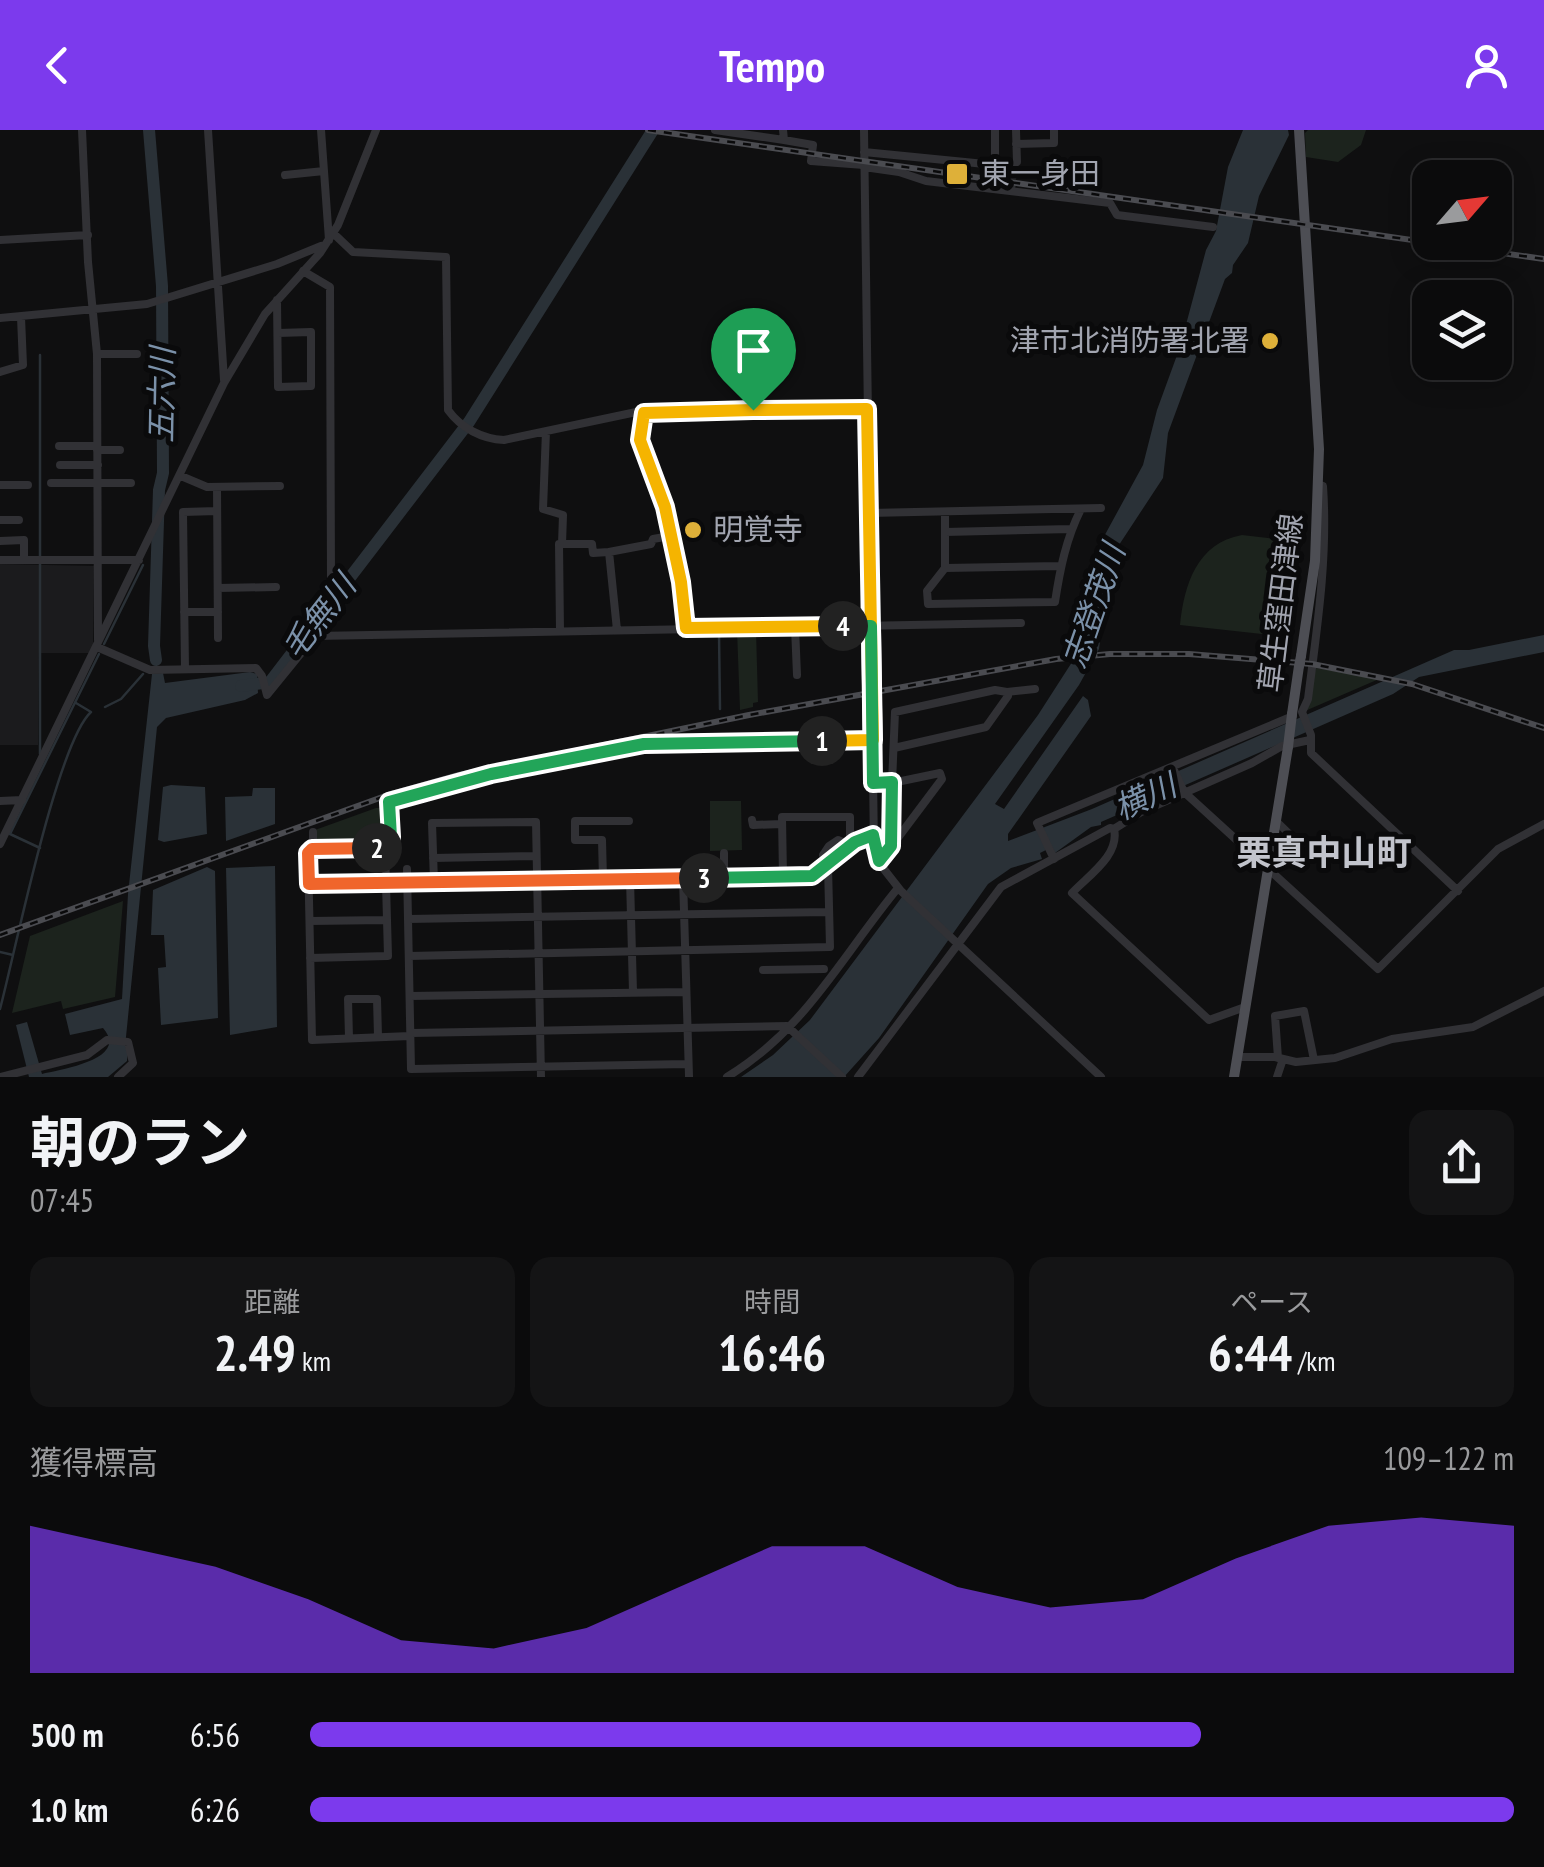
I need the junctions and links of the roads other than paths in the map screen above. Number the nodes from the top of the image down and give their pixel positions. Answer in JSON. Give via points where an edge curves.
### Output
{"nodes":[{"id":1,"x":82,"y":130,"type":"edge"},
{"id":2,"x":208,"y":130,"type":"edge"},
{"id":3,"x":322,"y":130,"type":"edge"},
{"id":4,"x":376,"y":130,"type":"edge"},
{"id":5,"x":715,"y":130,"type":"edge"},
{"id":6,"x":864,"y":130,"type":"edge"},
{"id":7,"x":995,"y":130,"type":"edge"},
{"id":8,"x":1016,"y":130,"type":"edge"},
{"id":9,"x":1054,"y":130,"type":"edge"},
{"id":10,"x":728,"y":131,"type":"edge"},
{"id":11,"x":1301,"y":132,"type":"edge"},
{"id":12,"x":784,"y":135,"type":"edge"},
{"id":13,"x":1016,"y":144,"type":"junction"},
{"id":14,"x":864,"y":152,"type":"junction"},
{"id":15,"x":916,"y":160,"type":"junction"},
{"id":16,"x":864,"y":166,"type":"junction"},
{"id":17,"x":995,"y":166,"type":"junction"},
{"id":18,"x":324,"y":171,"type":"junction"},
{"id":19,"x":284,"y":174,"type":"dead end"},
{"id":20,"x":914,"y":176,"type":"junction"},
{"id":21,"x":1212,"y":227,"type":"dead end"},
{"id":22,"x":88,"y":235,"type":"junction"},
{"id":23,"x":331,"y":237,"type":"junction"},
{"id":24,"x":0,"y":240,"type":"edge"},
{"id":25,"x":318,"y":252,"type":"junction"},
{"id":26,"x":304,"y":270,"type":"junction"},
{"id":27,"x":218,"y":282,"type":"junction"},
{"id":28,"x":278,"y":300,"type":"junction"},
{"id":29,"x":94,"y":310,"type":"junction"},
{"id":30,"x":21,"y":316,"type":"junction"},
{"id":31,"x":0,"y":318,"type":"edge"},
{"id":32,"x":278,"y":333,"type":"junction"},
{"id":33,"x":97,"y":354,"type":"junction"},
{"id":34,"x":137,"y":354,"type":"dead end"},
{"id":35,"x":0,"y":372,"type":"edge"},
{"id":36,"x":224,"y":383,"type":"junction"},
{"id":37,"x":867,"y":409,"type":"junction"},
{"id":38,"x":644,"y":413,"type":"junction"},
{"id":39,"x":546,"y":431,"type":"junction"},
{"id":40,"x":60,"y":446,"type":"dead end"},
{"id":41,"x":97,"y":448,"type":"junction"},
{"id":42,"x":120,"y":450,"type":"dead end"},
{"id":43,"x":60,"y":464,"type":"dead end"},
{"id":44,"x":98,"y":465,"type":"junction"},
{"id":45,"x":180,"y":476,"type":"junction"},
{"id":46,"x":50,"y":483,"type":"dead end"},
{"id":47,"x":98,"y":483,"type":"junction"},
{"id":48,"x":131,"y":483,"type":"dead end"},
{"id":49,"x":0,"y":485,"type":"edge"},
{"id":50,"x":28,"y":485,"type":"dead end"},
{"id":51,"x":1318,"y":485,"type":"junction"},
{"id":52,"x":280,"y":486,"type":"dead end"},
{"id":53,"x":217,"y":487,"type":"junction"},
{"id":54,"x":1101,"y":508,"type":"dead end"},
{"id":55,"x":1081,"y":509,"type":"junction"},
{"id":56,"x":217,"y":512,"type":"junction"},
{"id":57,"x":869,"y":512,"type":"junction"},
{"id":58,"x":944,"y":512,"type":"junction"},
{"id":59,"x":0,"y":520,"type":"edge"},
{"id":60,"x":18,"y":520,"type":"dead end"},
{"id":61,"x":1071,"y":529,"type":"junction"},
{"id":62,"x":945,"y":532,"type":"junction"},
{"id":63,"x":670,"y":536,"type":"junction"},
{"id":64,"x":0,"y":541,"type":"edge"},
{"id":65,"x":562,"y":544,"type":"junction"},
{"id":66,"x":609,"y":552,"type":"junction"},
{"id":67,"x":0,"y":560,"type":"edge"},
{"id":68,"x":24,"y":560,"type":"junction"},
{"id":69,"x":98,"y":560,"type":"junction"},
{"id":70,"x":139,"y":560,"type":"junction"},
{"id":71,"x":1060,"y":566,"type":"junction"},
{"id":72,"x":945,"y":568,"type":"junction"},
{"id":73,"x":331,"y":580,"type":"dead end"},
{"id":74,"x":218,"y":588,"type":"junction"},
{"id":75,"x":276,"y":588,"type":"dead end"},
{"id":76,"x":184,"y":612,"type":"junction"},
{"id":77,"x":218,"y":612,"type":"junction"},
{"id":78,"x":1021,"y":624,"type":"dead end"},
{"id":79,"x":871,"y":626,"type":"junction"},
{"id":80,"x":795,"y":627,"type":"junction"},
{"id":81,"x":686,"y":628,"type":"junction"},
{"id":82,"x":617,"y":630,"type":"junction"},
{"id":83,"x":560,"y":631,"type":"junction"},
{"id":84,"x":218,"y":638,"type":"dead end"},
{"id":85,"x":98,"y":646,"type":"junction"},
{"id":86,"x":185,"y":669,"type":"junction"},
{"id":87,"x":797,"y":675,"type":"dead end"},
{"id":88,"x":1036,"y":689,"type":"dead end"},
{"id":89,"x":1007,"y":692,"type":"junction"},
{"id":90,"x":1299,"y":714,"type":"junction"},
{"id":91,"x":1310,"y":738,"type":"junction"},
{"id":92,"x":873,"y":740,"type":"junction"},
{"id":93,"x":894,"y":748,"type":"junction"},
{"id":94,"x":1173,"y":768,"type":"junction"},
{"id":95,"x":892,"y":782,"type":"junction"},
{"id":96,"x":873,"y":783,"type":"junction"},
{"id":97,"x":1184,"y":792,"type":"junction"},
{"id":98,"x":0,"y":800,"type":"edge"},
{"id":99,"x":22,"y":800,"type":"junction"},
{"id":100,"x":629,"y":820,"type":"dead end"},
{"id":101,"x":1277,"y":822,"type":"junction"},
{"id":102,"x":782,"y":824,"type":"junction"},
{"id":103,"x":1544,"y":824,"type":"edge"},
{"id":104,"x":756,"y":826,"type":"dead end"},
{"id":105,"x":1114,"y":829,"type":"junction"},
{"id":106,"x":313,"y":832,"type":"dead end"},
{"id":107,"x":873,"y":835,"type":"junction"},
{"id":108,"x":0,"y":844,"type":"edge"},
{"id":109,"x":850,"y":845,"type":"junction"},
{"id":110,"x":891,"y":846,"type":"junction"},
{"id":111,"x":385,"y":848,"type":"junction"},
{"id":112,"x":313,"y":849,"type":"junction"},
{"id":113,"x":724,"y":853,"type":"dead end"},
{"id":114,"x":536,"y":856,"type":"junction"},
{"id":115,"x":434,"y":858,"type":"junction"},
{"id":116,"x":1314,"y":858,"type":"dead end"},
{"id":117,"x":1054,"y":859,"type":"junction"},
{"id":118,"x":879,"y":861,"type":"junction"},
{"id":119,"x":828,"y":866,"type":"junction"},
{"id":120,"x":407,"y":869,"type":"dead end"},
{"id":121,"x":1270,"y":869,"type":"junction"},
{"id":122,"x":782,"y":876,"type":"junction"},
{"id":123,"x":724,"y":877,"type":"junction"},
{"id":124,"x":684,"y":878,"type":"junction"},
{"id":125,"x":630,"y":879,"type":"junction"},
{"id":126,"x":537,"y":880,"type":"junction"},
{"id":127,"x":602,"y":880,"type":"junction"},
{"id":128,"x":434,"y":882,"type":"junction"},
{"id":129,"x":386,"y":883,"type":"junction"},
{"id":130,"x":408,"y":883,"type":"junction"},
{"id":131,"x":309,"y":884,"type":"junction"},
{"id":132,"x":899,"y":889,"type":"junction"},
{"id":133,"x":1458,"y":891,"type":"junction"},
{"id":134,"x":830,"y":912,"type":"junction"},
{"id":135,"x":684,"y":914,"type":"junction"},
{"id":136,"x":632,"y":916,"type":"junction"},
{"id":137,"x":538,"y":917,"type":"junction"},
{"id":138,"x":387,"y":920,"type":"junction"},
{"id":139,"x":408,"y":920,"type":"junction"},
{"id":140,"x":310,"y":921,"type":"junction"},
{"id":141,"x":956,"y":943,"type":"junction"},
{"id":142,"x":786,"y":948,"type":"junction"},
{"id":143,"x":685,"y":950,"type":"junction"},
{"id":144,"x":632,"y":952,"type":"junction"},
{"id":145,"x":538,"y":954,"type":"junction"},
{"id":146,"x":409,"y":956,"type":"junction"},
{"id":147,"x":310,"y":958,"type":"junction"},
{"id":148,"x":824,"y":969,"type":"dead end"},
{"id":149,"x":763,"y":970,"type":"dead end"},
{"id":150,"x":786,"y":970,"type":"junction"},
{"id":151,"x":1544,"y":991,"type":"edge"},
{"id":152,"x":634,"y":992,"type":"junction"},
{"id":153,"x":686,"y":992,"type":"junction"},
{"id":154,"x":539,"y":994,"type":"junction"},
{"id":155,"x":410,"y":996,"type":"junction"},
{"id":156,"x":1245,"y":1007,"type":"junction"},
{"id":157,"x":686,"y":1028,"type":"junction"},
{"id":158,"x":792,"y":1029,"type":"junction"},
{"id":159,"x":540,"y":1031,"type":"junction"},
{"id":160,"x":411,"y":1035,"type":"junction"},
{"id":161,"x":378,"y":1036,"type":"junction"},
{"id":162,"x":348,"y":1038,"type":"junction"},
{"id":163,"x":396,"y":1053,"type":"dead end"},
{"id":164,"x":411,"y":1053,"type":"junction"},
{"id":165,"x":1237,"y":1057,"type":"junction"},
{"id":166,"x":1281,"y":1058,"type":"junction"},
{"id":167,"x":1314,"y":1060,"type":"junction"},
{"id":168,"x":687,"y":1064,"type":"junction"},
{"id":169,"x":625,"y":1065,"type":"junction"},
{"id":170,"x":540,"y":1066,"type":"junction"},
{"id":171,"x":689,"y":1076,"type":"edge"},
{"id":172,"x":841,"y":1076,"type":"edge"},
{"id":173,"x":1,"y":1077,"type":"edge"},
{"id":174,"x":118,"y":1077,"type":"edge"},
{"id":175,"x":540,"y":1077,"type":"edge"},
{"id":176,"x":625,"y":1077,"type":"edge"},
{"id":177,"x":727,"y":1077,"type":"edge"},
{"id":178,"x":858,"y":1077,"type":"edge"},
{"id":179,"x":1101,"y":1077,"type":"edge"},
{"id":180,"x":1234,"y":1077,"type":"edge"},
{"id":181,"x":1277,"y":1077,"type":"edge"}],
"edges":[{"from":1,"to":22,"type":"street"},
{"from":2,"to":27,"type":"street"},
{"from":3,"to":18,"type":"street"},
{"from":4,"to":23,"type":"street"},
{"from":5,"to":10,"type":"street"},
{"from":6,"to":14,"type":"street"},
{"from":7,"to":17,"type":"street"},
{"from":8,"to":13,"type":"street"},
{"from":9,"to":13,"type":"street","via":[[1054,142]]},
{"from":10,"to":12,"type":"street"},
{"from":11,"to":51,"type":"main road","name":"草生窪田津線"},
{"from":12,"to":16,"type":"street","via":[[813,144],[811,161]]},
{"from":13,"to":17,"type":"street","via":[[1012,168]]},
{"from":14,"to":15,"type":"street"},
{"from":14,"to":16,"type":"street"},
{"from":15,"to":17,"type":"street"},
{"from":15,"to":20,"type":"street"},
{"from":16,"to":20,"type":"street"},
{"from":16,"to":37,"type":"street"},
{"from":18,"to":19,"type":"street"},
{"from":18,"to":23,"type":"street"},
{"from":20,"to":21,"type":"street","via":[[1110,203],[1117,215]]},
{"from":22,"to":24,"type":"street"},
{"from":22,"to":29,"type":"street"},
{"from":23,"to":25,"type":"street"},
{"from":23,"to":39,"type":"street","via":[[358,253],[446,257],[448,406],[480,436],[504,440]]},
{"from":25,"to":26,"type":"street"},
{"from":25,"to":27,"type":"street"},
{"from":26,"to":28,"type":"street"},
{"from":26,"to":73,"type":"street","via":[[330,287]]},
{"from":27,"to":29,"type":"street","via":[[147,304]]},
{"from":27,"to":36,"type":"street"},
{"from":28,"to":32,"type":"street"},
{"from":28,"to":36,"type":"street"},
{"from":29,"to":30,"type":"street"},
{"from":29,"to":33,"type":"street"},
{"from":30,"to":31,"type":"street"},
{"from":30,"to":35,"type":"street","via":[[23,365]]},
{"from":32,"to":32,"type":"street","via":[[278,387],[311,386],[311,332]]},
{"from":33,"to":34,"type":"street"},
{"from":33,"to":41,"type":"street"},
{"from":36,"to":45,"type":"street"},
{"from":37,"to":38,"type":"street"},
{"from":37,"to":57,"type":"street"},
{"from":38,"to":39,"type":"street"},
{"from":38,"to":63,"type":"street","via":[[640,440]]},
{"from":39,"to":65,"type":"street","via":[[543,509],[563,515]]},
{"from":40,"to":41,"type":"street"},
{"from":41,"to":42,"type":"street"},
{"from":41,"to":44,"type":"street"},
{"from":43,"to":44,"type":"street"},
{"from":44,"to":47,"type":"street"},
{"from":45,"to":53,"type":"street"},
{"from":45,"to":70,"type":"street"},
{"from":46,"to":47,"type":"street"},
{"from":47,"to":48,"type":"street"},
{"from":47,"to":69,"type":"street"},
{"from":49,"to":50,"type":"street"},
{"from":51,"to":90,"type":"main road","name":"草生窪田津線"},
{"from":51,"to":90,"type":"street","via":[[1325,506],[1321,608],[1308,699]]},
{"from":52,"to":53,"type":"street"},
{"from":53,"to":56,"type":"street"},
{"from":54,"to":55,"type":"street"},
{"from":55,"to":58,"type":"street"},
{"from":55,"to":61,"type":"street"},
{"from":56,"to":74,"type":"street"},
{"from":56,"to":76,"type":"street","via":[[184,512]]},
{"from":57,"to":58,"type":"street"},
{"from":57,"to":79,"type":"street"},
{"from":58,"to":62,"type":"street"},
{"from":59,"to":60,"type":"street"},
{"from":61,"to":62,"type":"street"},
{"from":61,"to":71,"type":"street"},
{"from":62,"to":72,"type":"street"},
{"from":63,"to":66,"type":"street"},
{"from":63,"to":81,"type":"street"},
{"from":64,"to":68,"type":"street","via":[[24,540]]},
{"from":65,"to":66,"type":"street","via":[[592,544],[593,552]]},
{"from":65,"to":83,"type":"street"},
{"from":66,"to":82,"type":"street"},
{"from":67,"to":68,"type":"street"},
{"from":68,"to":69,"type":"street"},
{"from":69,"to":70,"type":"street"},
{"from":69,"to":85,"type":"street"},
{"from":70,"to":85,"type":"street"},
{"from":71,"to":72,"type":"street"},
{"from":71,"to":72,"type":"street","via":[[1055,602],[928,604],[927,590]]},
{"from":74,"to":75,"type":"street"},
{"from":74,"to":77,"type":"street"},
{"from":76,"to":77,"type":"street"},
{"from":76,"to":86,"type":"street"},
{"from":77,"to":84,"type":"street"},
{"from":78,"to":79,"type":"street"},
{"from":79,"to":80,"type":"street"},
{"from":79,"to":92,"type":"street"},
{"from":80,"to":81,"type":"street"},
{"from":80,"to":87,"type":"street"},
{"from":81,"to":82,"type":"street"},
{"from":82,"to":83,"type":"street"},
{"from":83,"to":86,"type":"street","via":[[316,636],[267,695],[252,668]]},
{"from":85,"to":86,"type":"street","via":[[150,670]]},
{"from":85,"to":99,"type":"street"},
{"from":88,"to":89,"type":"street"},
{"from":89,"to":93,"type":"street","via":[[986,727]]},
{"from":89,"to":93,"type":"street","via":[[894,712]]},
{"from":90,"to":91,"type":"street"},
{"from":90,"to":94,"type":"street"},
{"from":90,"to":101,"type":"main road","name":"草生窪田津線","bridge":true},
{"from":91,"to":97,"type":"street"},
{"from":91,"to":133,"type":"street","via":[[1316,760]]},
{"from":92,"to":96,"type":"street"},
{"from":92,"to":111,"type":"street","via":[[644,744],[491,774],[389,801],[391,837]]},
{"from":93,"to":95,"type":"street"},
{"from":94,"to":97,"type":"street"},
{"from":94,"to":117,"type":"street","via":[[1038,824]]},
{"from":95,"to":96,"type":"street"},
{"from":95,"to":110,"type":"street"},
{"from":95,"to":110,"type":"street","via":[[940,773],[942,779]]},
{"from":96,"to":107,"type":"street"},
{"from":97,"to":105,"type":"street"},
{"from":97,"to":121,"type":"street"},
{"from":98,"to":99,"type":"street"},
{"from":99,"to":108,"type":"street"},
{"from":100,"to":127,"type":"street","via":[[575,820],[575,840],[602,840]]},
{"from":101,"to":116,"type":"street"},
{"from":101,"to":121,"type":"main road","name":"草生窪田津線"},
{"from":102,"to":104,"type":"street"},
{"from":102,"to":109,"type":"street","via":[[782,818],[850,817]]},
{"from":102,"to":122,"type":"street"},
{"from":103,"to":133,"type":"street","via":[[1498,849]]},
{"from":105,"to":117,"type":"street"},
{"from":105,"to":156,"type":"street","via":[[1115,848],[1072,893],[1209,1020]]},
{"from":106,"to":112,"type":"street"},
{"from":107,"to":109,"type":"street"},
{"from":107,"to":118,"type":"street"},
{"from":109,"to":119,"type":"street","via":[[843,840],[829,846],[823,860]]},
{"from":110,"to":118,"type":"street"},
{"from":111,"to":112,"type":"street"},
{"from":111,"to":129,"type":"street"},
{"from":112,"to":131,"type":"street"},
{"from":113,"to":123,"type":"street"},
{"from":114,"to":115,"type":"street"},
{"from":114,"to":115,"type":"street","via":[[536,822],[432,823]]},
{"from":114,"to":126,"type":"street"},
{"from":115,"to":128,"type":"street"},
{"from":117,"to":141,"type":"street","via":[[1000,887]]},
{"from":118,"to":132,"type":"street"},
{"from":119,"to":122,"type":"street","via":[[812,876]]},
{"from":119,"to":134,"type":"street"},
{"from":120,"to":130,"type":"street"},
{"from":121,"to":133,"type":"street","via":[[1378,969]]},
{"from":121,"to":156,"type":"main road","name":"草生窪田津線"},
{"from":122,"to":123,"type":"street"},
{"from":123,"to":124,"type":"street"},
{"from":124,"to":125,"type":"street"},
{"from":124,"to":135,"type":"street"},
{"from":125,"to":127,"type":"street"},
{"from":125,"to":136,"type":"street"},
{"from":126,"to":127,"type":"street"},
{"from":126,"to":128,"type":"street"},
{"from":126,"to":137,"type":"street"},
{"from":128,"to":130,"type":"street"},
{"from":129,"to":130,"type":"street"},
{"from":129,"to":131,"type":"street"},
{"from":129,"to":138,"type":"street"},
{"from":130,"to":139,"type":"street"},
{"from":131,"to":140,"type":"street"},
{"from":132,"to":141,"type":"street"},
{"from":132,"to":158,"type":"street"},
{"from":134,"to":135,"type":"street"},
{"from":134,"to":142,"type":"street","via":[[830,946]]},
{"from":135,"to":136,"type":"street"},
{"from":135,"to":143,"type":"street"},
{"from":136,"to":137,"type":"street"},
{"from":136,"to":144,"type":"street"},
{"from":137,"to":139,"type":"street"},
{"from":137,"to":145,"type":"street"},
{"from":138,"to":140,"type":"street"},
{"from":138,"to":147,"type":"street","via":[[388,956]]},
{"from":139,"to":146,"type":"street"},
{"from":140,"to":147,"type":"street"},
{"from":141,"to":178,"type":"street"},
{"from":141,"to":179,"type":"street"},
{"from":142,"to":143,"type":"street"},
{"from":142,"to":150,"type":"street"},
{"from":143,"to":144,"type":"street"},
{"from":143,"to":153,"type":"street"},
{"from":144,"to":145,"type":"street"},
{"from":144,"to":152,"type":"street"},
{"from":145,"to":146,"type":"street"},
{"from":145,"to":154,"type":"street"},
{"from":146,"to":155,"type":"street"},
{"from":147,"to":162,"type":"street","via":[[312,1040]]},
{"from":148,"to":150,"type":"street"},
{"from":149,"to":150,"type":"street"},
{"from":151,"to":167,"type":"street","via":[[1473,1027]]},
{"from":152,"to":153,"type":"street"},
{"from":152,"to":154,"type":"street"},
{"from":153,"to":157,"type":"street"},
{"from":154,"to":155,"type":"street"},
{"from":154,"to":159,"type":"street"},
{"from":155,"to":160,"type":"street"},
{"from":156,"to":165,"type":"main road","name":"草生窪田津線"},
{"from":157,"to":158,"type":"street"},
{"from":157,"to":159,"type":"street"},
{"from":157,"to":168,"type":"street"},
{"from":158,"to":172,"type":"street"},
{"from":158,"to":177,"type":"street"},
{"from":159,"to":160,"type":"street"},
{"from":159,"to":170,"type":"street"},
{"from":160,"to":161,"type":"street"},
{"from":160,"to":164,"type":"street"},
{"from":161,"to":162,"type":"street"},
{"from":161,"to":162,"type":"street","via":[[377,999],[348,999]]},
{"from":163,"to":164,"type":"street"},
{"from":164,"to":170,"type":"street","via":[[411,1069]]},
{"from":165,"to":166,"type":"street"},
{"from":165,"to":180,"type":"main road","name":"草生窪田津線"},
{"from":166,"to":167,"type":"street"},
{"from":166,"to":167,"type":"street","via":[[1275,1016],[1304,1010]]},
{"from":166,"to":181,"type":"street"},
{"from":168,"to":169,"type":"street"},
{"from":168,"to":171,"type":"street"},
{"from":169,"to":170,"type":"street"},
{"from":169,"to":176,"type":"street"},
{"from":170,"to":175,"type":"street"},
{"from":173,"to":174,"type":"street","via":[[87,1055],[107,1040],[128,1042],[133,1050],[133,1063]]}]}
